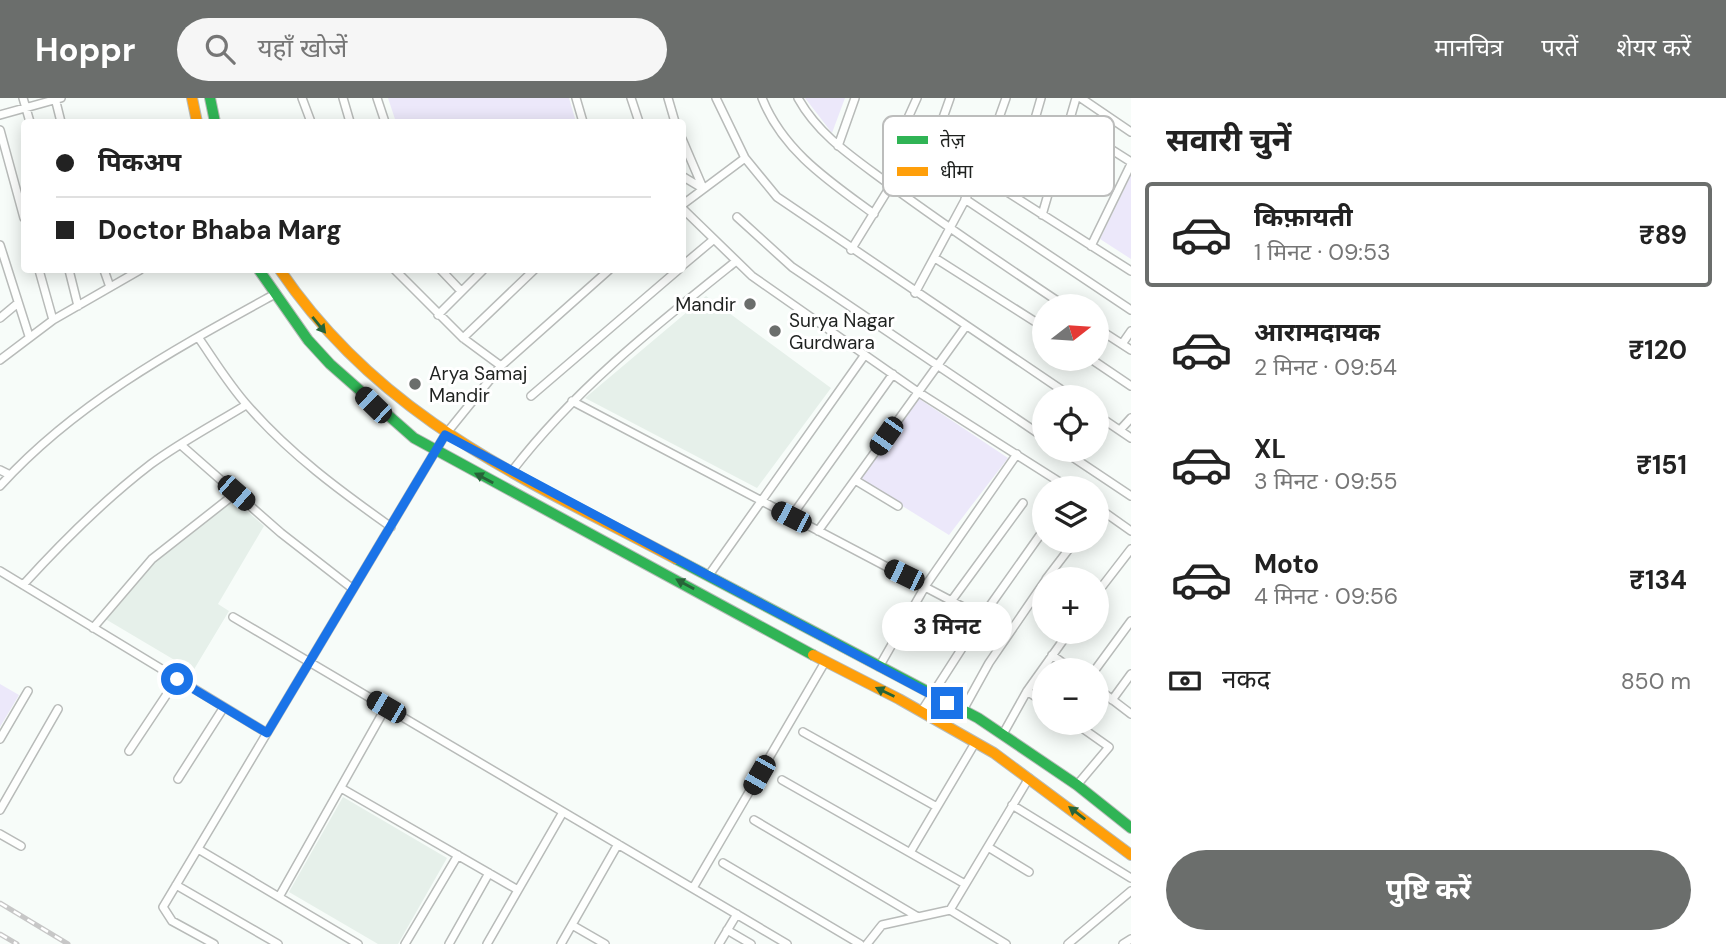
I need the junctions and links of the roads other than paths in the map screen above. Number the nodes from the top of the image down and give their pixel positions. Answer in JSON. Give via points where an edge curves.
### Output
{"nodes":[{"id":1,"x":23,"y":98,"type":"edge"},
{"id":2,"x":192,"y":98,"type":"edge"},
{"id":3,"x":210,"y":98,"type":"edge"},
{"id":4,"x":302,"y":98,"type":"edge"},
{"id":5,"x":343,"y":98,"type":"edge"},
{"id":6,"x":377,"y":98,"type":"edge"},
{"id":7,"x":576,"y":98,"type":"edge"},
{"id":8,"x":631,"y":98,"type":"edge"},
{"id":9,"x":668,"y":98,"type":"edge"},
{"id":10,"x":716,"y":98,"type":"edge"},
{"id":11,"x":762,"y":98,"type":"edge"},
{"id":12,"x":798,"y":98,"type":"edge"},
{"id":13,"x":855,"y":98,"type":"edge"},
{"id":14,"x":917,"y":98,"type":"edge"},
{"id":15,"x":950,"y":98,"type":"edge"},
{"id":16,"x":1006,"y":98,"type":"edge"},
{"id":17,"x":1041,"y":98,"type":"edge"},
{"id":18,"x":1079,"y":98,"type":"edge"},
{"id":19,"x":57,"y":99,"type":"edge"},
{"id":20,"x":25,"y":107,"type":"junction"},
{"id":21,"x":0,"y":115,"type":"edge"},
{"id":22,"x":909,"y":116,"type":"edge"},
{"id":23,"x":944,"y":116,"type":"edge"},
{"id":24,"x":1000,"y":116,"type":"edge"},
{"id":25,"x":1036,"y":116,"type":"edge"},
{"id":26,"x":1071,"y":116,"type":"edge"},
{"id":27,"x":1107,"y":116,"type":"edge"},
{"id":28,"x":29,"y":119,"type":"edge"},
{"id":29,"x":60,"y":119,"type":"edge"},
{"id":30,"x":196,"y":119,"type":"edge"},
{"id":31,"x":214,"y":119,"type":"edge"},
{"id":32,"x":310,"y":119,"type":"edge"},
{"id":33,"x":349,"y":119,"type":"edge"},
{"id":34,"x":384,"y":119,"type":"edge"},
{"id":35,"x":582,"y":119,"type":"edge"},
{"id":36,"x":638,"y":119,"type":"edge"},
{"id":37,"x":674,"y":119,"type":"edge"},
{"id":38,"x":1114,"y":121,"type":"edge"},
{"id":39,"x":0,"y":130,"type":"edge"},
{"id":40,"x":1131,"y":132,"type":"edge"},
{"id":41,"x":838,"y":146,"type":"junction"},
{"id":42,"x":686,"y":148,"type":"edge"},
{"id":43,"x":1114,"y":152,"type":"edge"},
{"id":44,"x":745,"y":158,"type":"junction"},
{"id":45,"x":1131,"y":163,"type":"edge"},
{"id":46,"x":686,"y":178,"type":"edge"},
{"id":47,"x":883,"y":179,"type":"edge"},
{"id":48,"x":703,"y":188,"type":"junction"},
{"id":49,"x":885,"y":196,"type":"edge"},
{"id":50,"x":906,"y":196,"type":"edge"},
{"id":51,"x":967,"y":196,"type":"edge"},
{"id":52,"x":1014,"y":196,"type":"edge"},
{"id":53,"x":1047,"y":196,"type":"edge"},
{"id":54,"x":965,"y":200,"type":"junction"},
{"id":55,"x":686,"y":203,"type":"edge"},
{"id":56,"x":21,"y":207,"type":"edge"},
{"id":57,"x":686,"y":211,"type":"edge"},
{"id":58,"x":874,"y":214,"type":"junction"},
{"id":59,"x":1042,"y":215,"type":"junction"},
{"id":60,"x":737,"y":217,"type":"dead end"},
{"id":61,"x":951,"y":229,"type":"junction"},
{"id":62,"x":713,"y":240,"type":"junction"},
{"id":63,"x":0,"y":245,"type":"edge"},
{"id":64,"x":1091,"y":246,"type":"junction"},
{"id":65,"x":851,"y":250,"type":"junction"},
{"id":66,"x":935,"y":258,"type":"junction"},
{"id":67,"x":735,"y":262,"type":"junction"},
{"id":68,"x":686,"y":263,"type":"edge"},
{"id":69,"x":3,"y":268,"type":"edge"},
{"id":70,"x":1131,"y":271,"type":"edge"},
{"id":71,"x":40,"y":273,"type":"edge"},
{"id":72,"x":70,"y":273,"type":"edge"},
{"id":73,"x":105,"y":273,"type":"edge"},
{"id":74,"x":135,"y":273,"type":"edge"},
{"id":75,"x":261,"y":273,"type":"edge"},
{"id":76,"x":282,"y":273,"type":"edge"},
{"id":77,"x":398,"y":273,"type":"edge"},
{"id":78,"x":444,"y":273,"type":"edge"},
{"id":79,"x":480,"y":273,"type":"edge"},
{"id":80,"x":531,"y":273,"type":"edge"},
{"id":81,"x":606,"y":273,"type":"edge"},
{"id":82,"x":674,"y":273,"type":"edge"},
{"id":83,"x":110,"y":287,"type":"junction"},
{"id":84,"x":461,"y":291,"type":"junction"},
{"id":85,"x":915,"y":293,"type":"junction"},
{"id":86,"x":275,"y":294,"type":"junction"},
{"id":87,"x":1047,"y":294,"type":"edge"},
{"id":88,"x":18,"y":303,"type":"junction"},
{"id":89,"x":78,"y":306,"type":"junction"},
{"id":90,"x":1131,"y":310,"type":"edge"},
{"id":91,"x":438,"y":314,"type":"junction"},
{"id":92,"x":0,"y":318,"type":"edge"},
{"id":93,"x":52,"y":320,"type":"junction"},
{"id":94,"x":1032,"y":320,"type":"edge"},
{"id":95,"x":966,"y":326,"type":"junction"},
{"id":96,"x":1131,"y":331,"type":"edge"},
{"id":97,"x":29,"y":336,"type":"junction"},
{"id":98,"x":1110,"y":336,"type":"edge"},
{"id":99,"x":198,"y":337,"type":"junction"},
{"id":100,"x":463,"y":338,"type":"junction"},
{"id":101,"x":1122,"y":344,"type":"junction"},
{"id":102,"x":1131,"y":350,"type":"edge"},
{"id":103,"x":864,"y":356,"type":"junction"},
{"id":104,"x":0,"y":360,"type":"edge"},
{"id":105,"x":501,"y":366,"type":"junction"},
{"id":106,"x":936,"y":366,"type":"junction"},
{"id":107,"x":1109,"y":371,"type":"edge"},
{"id":108,"x":893,"y":374,"type":"junction"},
{"id":109,"x":1054,"y":385,"type":"edge"},
{"id":110,"x":1131,"y":386,"type":"edge"},
{"id":111,"x":918,"y":392,"type":"junction"},
{"id":112,"x":531,"y":396,"type":"dead end"},
{"id":113,"x":572,"y":401,"type":"junction"},
{"id":114,"x":246,"y":405,"type":"junction"},
{"id":115,"x":1131,"y":418,"type":"edge"},
{"id":116,"x":1109,"y":423,"type":"edge"},
{"id":117,"x":1032,"y":429,"type":"edge"},
{"id":118,"x":1120,"y":430,"type":"junction"},
{"id":119,"x":445,"y":435,"type":"junction"},
{"id":120,"x":1131,"y":438,"type":"edge"},
{"id":121,"x":181,"y":446,"type":"junction"},
{"id":122,"x":436,"y":452,"type":"junction"},
{"id":123,"x":1017,"y":454,"type":"junction"},
{"id":124,"x":1080,"y":462,"type":"edge"},
{"id":125,"x":0,"y":470,"type":"edge"},
{"id":126,"x":512,"y":471,"type":"junction"},
{"id":127,"x":10,"y":475,"type":"junction"},
{"id":128,"x":1051,"y":476,"type":"edge"},
{"id":129,"x":855,"y":480,"type":"junction"},
{"id":130,"x":0,"y":486,"type":"edge"},
{"id":131,"x":236,"y":493,"type":"junction"},
{"id":132,"x":1131,"y":496,"type":"edge"},
{"id":133,"x":763,"y":503,"type":"junction"},
{"id":134,"x":1023,"y":503,"type":"dead end"},
{"id":135,"x":898,"y":506,"type":"dead end"},
{"id":136,"x":1109,"y":516,"type":"edge"},
{"id":137,"x":791,"y":517,"type":"junction"},
{"id":138,"x":391,"y":527,"type":"junction"},
{"id":139,"x":818,"y":531,"type":"junction"},
{"id":140,"x":1131,"y":531,"type":"edge"},
{"id":141,"x":1032,"y":546,"type":"edge"},
{"id":142,"x":1131,"y":549,"type":"edge"},
{"id":143,"x":1066,"y":553,"type":"edge"},
{"id":144,"x":1055,"y":567,"type":"edge"},
{"id":145,"x":0,"y":571,"type":"edge"},
{"id":146,"x":709,"y":576,"type":"junction"},
{"id":147,"x":1109,"y":577,"type":"edge"},
{"id":148,"x":23,"y":585,"type":"junction"},
{"id":149,"x":926,"y":585,"type":"junction"},
{"id":150,"x":354,"y":589,"type":"junction"},
{"id":151,"x":1032,"y":599,"type":"edge"},
{"id":152,"x":952,"y":600,"type":"junction"},
{"id":153,"x":233,"y":617,"type":"dead end"},
{"id":154,"x":982,"y":617,"type":"junction"},
{"id":155,"x":1131,"y":621,"type":"edge"},
{"id":156,"x":93,"y":628,"type":"junction"},
{"id":157,"x":1060,"y":644,"type":"edge"},
{"id":158,"x":1052,"y":655,"type":"junction"},
{"id":159,"x":1056,"y":658,"type":"edge"},
{"id":160,"x":1103,"y":658,"type":"edge"},
{"id":161,"x":825,"y":662,"type":"junction"},
{"id":162,"x":310,"y":663,"type":"junction"},
{"id":163,"x":879,"y":667,"type":"junction"},
{"id":164,"x":1131,"y":674,"type":"edge"},
{"id":165,"x":177,"y":679,"type":"junction"},
{"id":166,"x":28,"y":691,"type":"dead end"},
{"id":167,"x":1027,"y":691,"type":"junction"},
{"id":168,"x":1032,"y":694,"type":"edge"},
{"id":169,"x":932,"y":695,"type":"junction"},
{"id":170,"x":1109,"y":698,"type":"edge"},
{"id":171,"x":1112,"y":700,"type":"junction"},
{"id":172,"x":224,"y":707,"type":"junction"},
{"id":173,"x":386,"y":707,"type":"junction"},
{"id":174,"x":58,"y":709,"type":"dead end"},
{"id":175,"x":962,"y":710,"type":"junction"},
{"id":176,"x":921,"y":712,"type":"junction"},
{"id":177,"x":1131,"y":714,"type":"edge"},
{"id":178,"x":803,"y":732,"type":"dead end"},
{"id":179,"x":267,"y":733,"type":"junction"},
{"id":180,"x":1003,"y":734,"type":"junction"},
{"id":181,"x":1092,"y":735,"type":"edge"},
{"id":182,"x":0,"y":739,"type":"edge"},
{"id":183,"x":975,"y":743,"type":"junction"},
{"id":184,"x":129,"y":751,"type":"dead end"},
{"id":185,"x":1029,"y":778,"type":"junction"},
{"id":186,"x":178,"y":779,"type":"dead end"},
{"id":187,"x":782,"y":780,"type":"dead end"},
{"id":188,"x":1077,"y":785,"type":"junction"},
{"id":189,"x":341,"y":788,"type":"junction"},
{"id":190,"x":1012,"y":806,"type":"junction"},
{"id":191,"x":937,"y":807,"type":"junction"},
{"id":192,"x":0,"y":810,"type":"edge"},
{"id":193,"x":563,"y":812,"type":"junction"},
{"id":194,"x":754,"y":820,"type":"dead end"},
{"id":195,"x":1131,"y":828,"type":"edge"},
{"id":196,"x":0,"y":834,"type":"edge"},
{"id":197,"x":618,"y":844,"type":"junction"},
{"id":198,"x":21,"y":846,"type":"dead end"},
{"id":199,"x":988,"y":847,"type":"junction"},
{"id":200,"x":198,"y":849,"type":"junction"},
{"id":201,"x":911,"y":851,"type":"junction"},
{"id":202,"x":458,"y":855,"type":"junction"},
{"id":203,"x":1131,"y":855,"type":"edge"},
{"id":204,"x":723,"y":863,"type":"dead end"},
{"id":205,"x":1029,"y":872,"type":"dead end"},
{"id":206,"x":489,"y":873,"type":"junction"},
{"id":207,"x":1131,"y":878,"type":"edge"},
{"id":208,"x":965,"y":884,"type":"junction"},
{"id":209,"x":176,"y":885,"type":"junction"},
{"id":210,"x":693,"y":888,"type":"junction"},
{"id":211,"x":518,"y":890,"type":"junction"},
{"id":212,"x":1131,"y":891,"type":"edge"},
{"id":213,"x":279,"y":897,"type":"junction"},
{"id":214,"x":950,"y":910,"type":"junction"},
{"id":215,"x":737,"y":914,"type":"junction"},
{"id":216,"x":918,"y":917,"type":"junction"},
{"id":217,"x":572,"y":925,"type":"junction"},
{"id":218,"x":727,"y":930,"type":"junction"},
{"id":219,"x":1131,"y":939,"type":"edge"},
{"id":220,"x":601,"y":943,"type":"edge"},
{"id":221,"x":214,"y":944,"type":"edge"},
{"id":222,"x":278,"y":944,"type":"edge"},
{"id":223,"x":358,"y":944,"type":"edge"},
{"id":224,"x":405,"y":944,"type":"edge"},
{"id":225,"x":449,"y":944,"type":"edge"},
{"id":226,"x":487,"y":944,"type":"edge"},
{"id":227,"x":561,"y":944,"type":"edge"},
{"id":228,"x":719,"y":944,"type":"edge"},
{"id":229,"x":751,"y":944,"type":"edge"},
{"id":230,"x":787,"y":944,"type":"edge"},
{"id":231,"x":860,"y":944,"type":"edge"},
{"id":232,"x":867,"y":944,"type":"edge"},
{"id":233,"x":1006,"y":944,"type":"edge"},
{"id":234,"x":1068,"y":944,"type":"edge"},
{"id":235,"x":1123,"y":944,"type":"edge"}],
"edges":[{"from":1,"to":20,"type":"street"},
{"from":2,"to":30,"type":"street"},
{"from":3,"to":31,"type":"street"},
{"from":4,"to":32,"type":"street"},
{"from":5,"to":33,"type":"street"},
{"from":6,"to":34,"type":"street"},
{"from":7,"to":35,"type":"street"},
{"from":8,"to":36,"type":"street"},
{"from":9,"to":37,"type":"street"},
{"from":10,"to":44,"type":"street"},
{"from":11,"to":58,"type":"street","via":[[771,122],[793,150]]},
{"from":12,"to":41,"type":"street"},
{"from":13,"to":41,"type":"street"},
{"from":14,"to":22,"type":"street"},
{"from":15,"to":23,"type":"street"},
{"from":16,"to":24,"type":"street"},
{"from":17,"to":25,"type":"street"},
{"from":18,"to":26,"type":"street"},
{"from":18,"to":27,"type":"street"},
{"from":19,"to":20,"type":"street"},
{"from":19,"to":29,"type":"street"},
{"from":20,"to":21,"type":"street"},
{"from":20,"to":28,"type":"street"},
{"from":38,"to":40,"type":"street"},
{"from":39,"to":56,"type":"street"},
{"from":41,"to":47,"type":"street"},
{"from":42,"to":48,"type":"street"},
{"from":43,"to":45,"type":"street"},
{"from":44,"to":48,"type":"street"},
{"from":44,"to":65,"type":"street","via":[[777,197]]},
{"from":45,"to":64,"type":"street"},
{"from":46,"to":48,"type":"street"},
{"from":48,"to":55,"type":"street"},
{"from":49,"to":58,"type":"street"},
{"from":50,"to":61,"type":"street"},
{"from":51,"to":54,"type":"street"},
{"from":52,"to":59,"type":"street"},
{"from":53,"to":59,"type":"street"},
{"from":54,"to":61,"type":"street"},
{"from":54,"to":90,"type":"street"},
{"from":57,"to":62,"type":"street"},
{"from":58,"to":65,"type":"street"},
{"from":59,"to":64,"type":"street"},
{"from":60,"to":106,"type":"street","via":[[792,267]]},
{"from":61,"to":66,"type":"street"},
{"from":61,"to":87,"type":"street"},
{"from":62,"to":67,"type":"street"},
{"from":62,"to":68,"type":"street"},
{"from":63,"to":69,"type":"street"},
{"from":64,"to":70,"type":"street"},
{"from":65,"to":85,"type":"street"},
{"from":66,"to":85,"type":"street"},
{"from":66,"to":94,"type":"street"},
{"from":67,"to":103,"type":"street"},
{"from":67,"to":113,"type":"street"},
{"from":69,"to":88,"type":"street"},
{"from":71,"to":93,"type":"street"},
{"from":72,"to":89,"type":"street"},
{"from":73,"to":83,"type":"street"},
{"from":74,"to":83,"type":"street"},
{"from":75,"to":86,"type":"street"},
{"from":76,"to":119,"type":"street","one_way":true,"via":[[327,334],[375,382]]},
{"from":77,"to":91,"type":"street"},
{"from":78,"to":84,"type":"street"},
{"from":79,"to":84,"type":"street"},
{"from":80,"to":100,"type":"street"},
{"from":81,"to":105,"type":"street"},
{"from":82,"to":112,"type":"street"},
{"from":83,"to":89,"type":"street"},
{"from":84,"to":91,"type":"street"},
{"from":85,"to":95,"type":"street"},
{"from":86,"to":99,"type":"street"},
{"from":86,"to":122,"type":"street","via":[[330,364],[373,405]]},
{"from":88,"to":92,"type":"street"},
{"from":88,"to":97,"type":"street"},
{"from":89,"to":93,"type":"street"},
{"from":91,"to":100,"type":"street"},
{"from":93,"to":97,"type":"street"},
{"from":95,"to":106,"type":"street"},
{"from":95,"to":109,"type":"street"},
{"from":96,"to":101,"type":"street"},
{"from":97,"to":104,"type":"street"},
{"from":98,"to":101,"type":"street"},
{"from":99,"to":114,"type":"street"},
{"from":99,"to":127,"type":"street","via":[[105,395]]},
{"from":100,"to":105,"type":"street"},
{"from":101,"to":102,"type":"street"},
{"from":103,"to":108,"type":"street"},
{"from":103,"to":133,"type":"street"},
{"from":105,"to":119,"type":"street"},
{"from":106,"to":111,"type":"street"},
{"from":106,"to":117,"type":"street"},
{"from":107,"to":110,"type":"street"},
{"from":108,"to":111,"type":"street"},
{"from":108,"to":137,"type":"street"},
{"from":111,"to":123,"type":"street"},
{"from":111,"to":129,"type":"street"},
{"from":113,"to":126,"type":"street"},
{"from":113,"to":133,"type":"street"},
{"from":114,"to":121,"type":"street"},
{"from":114,"to":138,"type":"street","via":[[308,467]]},
{"from":115,"to":118,"type":"street"},
{"from":116,"to":118,"type":"street"},
{"from":118,"to":120,"type":"street"},
{"from":119,"to":122,"type":"street"},
{"from":119,"to":126,"type":"street"},
{"from":121,"to":131,"type":"street"},
{"from":121,"to":148,"type":"street","via":[[99,507]]},
{"from":122,"to":138,"type":"street"},
{"from":161,"to":122,"type":"street","one_way":true},
{"from":123,"to":128,"type":"street"},
{"from":123,"to":149,"type":"street"},
{"from":124,"to":132,"type":"street"},
{"from":125,"to":127,"type":"street"},
{"from":126,"to":146,"type":"street"},
{"from":127,"to":130,"type":"street"},
{"from":129,"to":135,"type":"street"},
{"from":129,"to":139,"type":"street"},
{"from":131,"to":150,"type":"street"},
{"from":131,"to":156,"type":"street","via":[[152,559]]},
{"from":133,"to":137,"type":"street"},
{"from":133,"to":146,"type":"street"},
{"from":134,"to":152,"type":"street"},
{"from":136,"to":140,"type":"street"},
{"from":137,"to":139,"type":"street"},
{"from":138,"to":150,"type":"street"},
{"from":139,"to":149,"type":"street"},
{"from":141,"to":154,"type":"street"},
{"from":142,"to":147,"type":"street"},
{"from":143,"to":144,"type":"street"},
{"from":145,"to":148,"type":"street"},
{"from":146,"to":163,"type":"street"},
{"from":148,"to":156,"type":"street"},
{"from":149,"to":152,"type":"street"},
{"from":149,"to":163,"type":"street"},
{"from":150,"to":162,"type":"street"},
{"from":151,"to":175,"type":"street"},
{"from":152,"to":154,"type":"street"},
{"from":153,"to":162,"type":"street"},
{"from":154,"to":169,"type":"street"},
{"from":155,"to":160,"type":"street"},
{"from":156,"to":165,"type":"street"},
{"from":157,"to":158,"type":"street"},
{"from":158,"to":159,"type":"street"},
{"from":158,"to":167,"type":"street"},
{"from":176,"to":161,"type":"street","one_way":true},
{"from":161,"to":210,"type":"street"},
{"from":162,"to":173,"type":"street"},
{"from":162,"to":179,"type":"street"},
{"from":163,"to":169,"type":"street"},
{"from":164,"to":171,"type":"street"},
{"from":165,"to":172,"type":"street"},
{"from":165,"to":184,"type":"street"},
{"from":166,"to":182,"type":"street"},
{"from":167,"to":168,"type":"street"},
{"from":167,"to":180,"type":"street"},
{"from":169,"to":175,"type":"street"},
{"from":169,"to":176,"type":"street"},
{"from":170,"to":171,"type":"street"},
{"from":171,"to":177,"type":"street"},
{"from":172,"to":179,"type":"street"},
{"from":172,"to":186,"type":"street"},
{"from":173,"to":189,"type":"street"},
{"from":173,"to":193,"type":"street"},
{"from":174,"to":192,"type":"street"},
{"from":175,"to":180,"type":"street"},
{"from":176,"to":183,"type":"street"},
{"from":178,"to":191,"type":"street"},
{"from":179,"to":200,"type":"street"},
{"from":180,"to":188,"type":"street"},
{"from":181,"to":188,"type":"street","via":[[1109,747]]},
{"from":183,"to":185,"type":"street"},
{"from":183,"to":191,"type":"street"},
{"from":185,"to":190,"type":"street"},
{"from":203,"to":185,"type":"street","one_way":true},
{"from":187,"to":201,"type":"street"},
{"from":188,"to":195,"type":"street"},
{"from":189,"to":202,"type":"street"},
{"from":189,"to":213,"type":"street"},
{"from":190,"to":199,"type":"street"},
{"from":190,"to":207,"type":"street"},
{"from":191,"to":201,"type":"street"},
{"from":193,"to":197,"type":"street"},
{"from":193,"to":211,"type":"street"},
{"from":194,"to":216,"type":"street"},
{"from":196,"to":198,"type":"street"},
{"from":197,"to":210,"type":"street"},
{"from":197,"to":217,"type":"street"},
{"from":199,"to":205,"type":"street"},
{"from":199,"to":208,"type":"street"},
{"from":200,"to":209,"type":"street"},
{"from":200,"to":213,"type":"street"},
{"from":201,"to":208,"type":"street"},
{"from":202,"to":206,"type":"street"},
{"from":202,"to":224,"type":"street"},
{"from":204,"to":231,"type":"street"},
{"from":206,"to":211,"type":"street"},
{"from":206,"to":225,"type":"street"},
{"from":208,"to":214,"type":"street"},
{"from":209,"to":221,"type":"street","via":[[163,907],[168,915]]},
{"from":209,"to":222,"type":"street"},
{"from":210,"to":215,"type":"street"},
{"from":211,"to":226,"type":"street"},
{"from":212,"to":234,"type":"street"},
{"from":213,"to":223,"type":"street"},
{"from":214,"to":216,"type":"street"},
{"from":214,"to":233,"type":"street"},
{"from":215,"to":218,"type":"street"},
{"from":215,"to":230,"type":"street"},
{"from":216,"to":232,"type":"street","via":[[883,925]]},
{"from":217,"to":220,"type":"street"},
{"from":217,"to":227,"type":"street"},
{"from":218,"to":228,"type":"street"},
{"from":218,"to":229,"type":"street"},
{"from":219,"to":235,"type":"street"}]}
